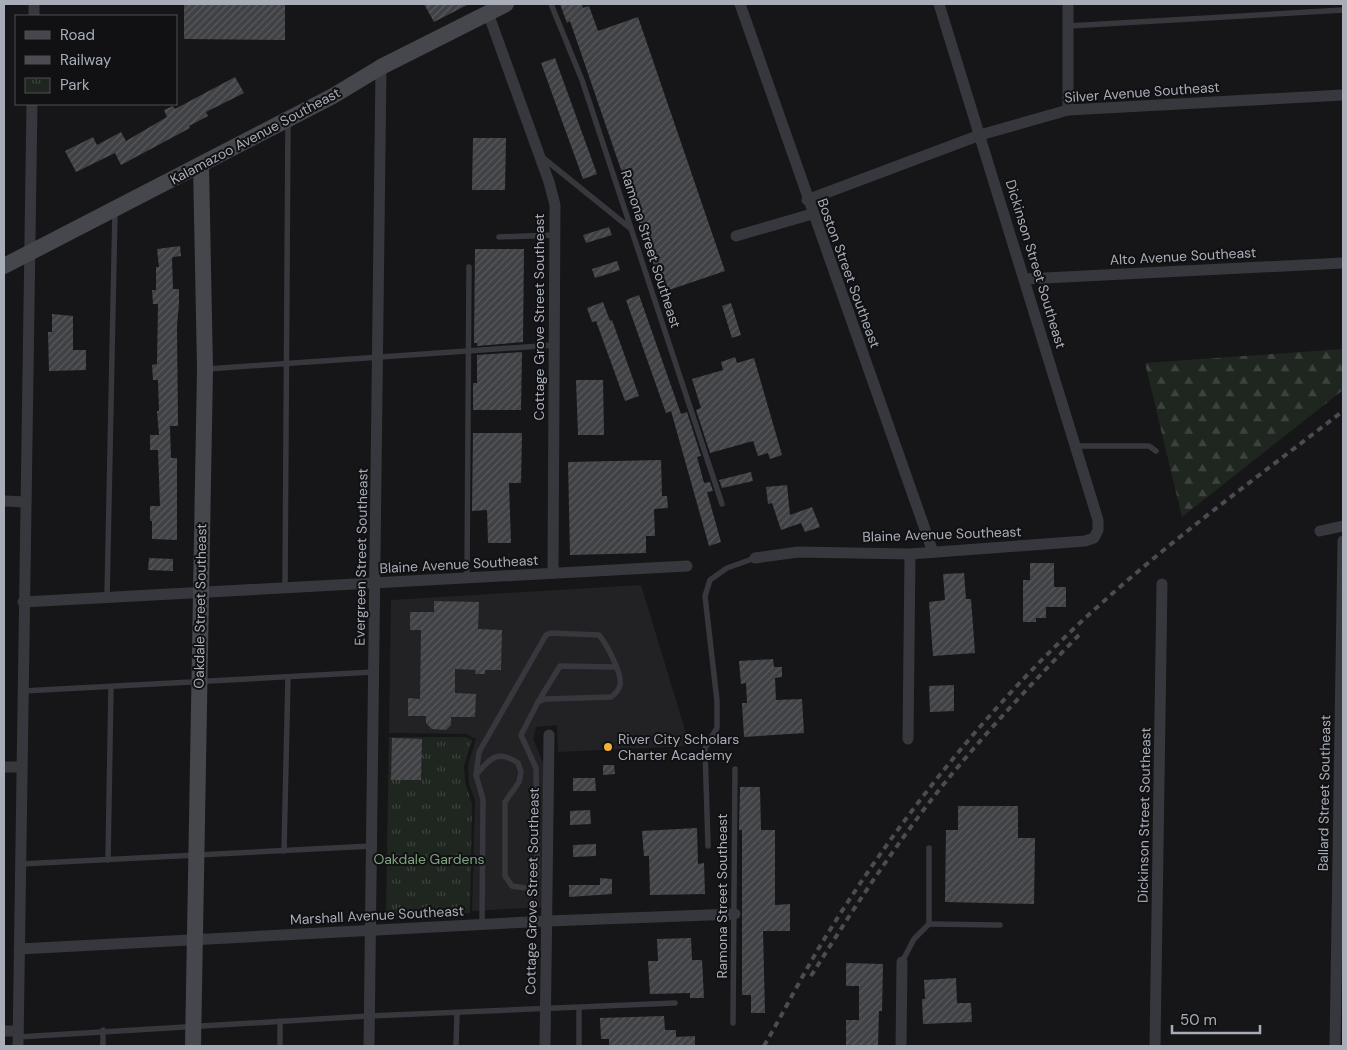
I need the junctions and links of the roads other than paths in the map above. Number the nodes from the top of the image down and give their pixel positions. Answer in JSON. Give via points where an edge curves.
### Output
{"nodes":[{"id":1,"x":506,"y":4,"type":"edge"},
{"id":2,"x":551,"y":4,"type":"edge"},
{"id":3,"x":740,"y":4,"type":"edge"},
{"id":4,"x":939,"y":4,"type":"edge"},
{"id":5,"x":1068,"y":4,"type":"edge"},
{"id":6,"x":1343,"y":10,"type":"edge"},
{"id":7,"x":488,"y":13,"type":"junction"},
{"id":8,"x":1068,"y":26,"type":"junction"},
{"id":9,"x":381,"y":68,"type":"junction"},
{"id":10,"x":1343,"y":95,"type":"edge"},
{"id":11,"x":32,"y":105,"type":"edge"},
{"id":12,"x":1068,"y":110,"type":"junction"},
{"id":13,"x":288,"y":119,"type":"junction"},
{"id":14,"x":980,"y":135,"type":"junction"},
{"id":15,"x":539,"y":154,"type":"junction"},
{"id":16,"x":201,"y":165,"type":"junction"},
{"id":17,"x":807,"y":200,"type":"junction"},
{"id":18,"x":115,"y":209,"type":"junction"},
{"id":19,"x":812,"y":214,"type":"junction"},
{"id":20,"x":631,"y":229,"type":"junction"},
{"id":21,"x":556,"y":235,"type":"junction"},
{"id":22,"x":736,"y":236,"type":"dead end"},
{"id":23,"x":498,"y":237,"type":"dead end"},
{"id":24,"x":29,"y":253,"type":"junction"},
{"id":25,"x":1343,"y":263,"type":"edge"},
{"id":26,"x":4,"y":266,"type":"edge"},
{"id":27,"x":469,"y":267,"type":"dead end"},
{"id":28,"x":1025,"y":278,"type":"junction"},
{"id":29,"x":554,"y":345,"type":"junction"},
{"id":30,"x":470,"y":351,"type":"junction"},
{"id":31,"x":378,"y":358,"type":"junction"},
{"id":32,"x":287,"y":362,"type":"junction"},
{"id":33,"x":205,"y":369,"type":"junction"},
{"id":34,"x":1076,"y":446,"type":"junction"},
{"id":35,"x":1156,"y":451,"type":"dead end"},
{"id":36,"x":4,"y":501,"type":"edge"},
{"id":37,"x":26,"y":502,"type":"junction"},
{"id":38,"x":722,"y":504,"type":"dead end"},
{"id":39,"x":1343,"y":526,"type":"edge"},
{"id":40,"x":1320,"y":530,"type":"dead end"},
{"id":41,"x":1096,"y":534,"type":"joint"},
{"id":42,"x":1343,"y":541,"type":"edge"},
{"id":43,"x":933,"y":552,"type":"junction"},
{"id":44,"x":910,"y":554,"type":"junction"},
{"id":45,"x":755,"y":558,"type":"joint"},
{"id":46,"x":687,"y":566,"type":"dead end"},
{"id":47,"x":553,"y":573,"type":"junction"},
{"id":48,"x":467,"y":578,"type":"junction"},
{"id":49,"x":376,"y":584,"type":"junction"},
{"id":50,"x":1162,"y":584,"type":"dead end"},
{"id":51,"x":285,"y":589,"type":"junction"},
{"id":52,"x":200,"y":594,"type":"junction"},
{"id":53,"x":107,"y":598,"type":"junction"},
{"id":54,"x":24,"y":602,"type":"junction"},
{"id":55,"x":615,"y":667,"type":"junction"},
{"id":56,"x":374,"y":672,"type":"junction"},
{"id":57,"x":288,"y":677,"type":"junction"},
{"id":58,"x":199,"y":682,"type":"junction"},
{"id":59,"x":111,"y":687,"type":"junction"},
{"id":60,"x":22,"y":692,"type":"junction"},
{"id":61,"x":538,"y":702,"type":"junction"},
{"id":62,"x":549,"y":736,"type":"dead end"},
{"id":63,"x":908,"y":739,"type":"dead end"},
{"id":64,"x":4,"y":767,"type":"edge"},
{"id":65,"x":22,"y":767,"type":"junction"},
{"id":66,"x":735,"y":769,"type":"dead end"},
{"id":67,"x":476,"y":775,"type":"junction"},
{"id":68,"x":372,"y":846,"type":"junction"},
{"id":69,"x":708,"y":846,"type":"dead end"},
{"id":70,"x":929,"y":848,"type":"dead end"},
{"id":71,"x":284,"y":851,"type":"junction"},
{"id":72,"x":196,"y":855,"type":"junction"},
{"id":73,"x":108,"y":860,"type":"junction"},
{"id":74,"x":20,"y":864,"type":"junction"},
{"id":75,"x":735,"y":914,"type":"junction"},
{"id":76,"x":548,"y":921,"type":"junction"},
{"id":77,"x":482,"y":924,"type":"junction"},
{"id":78,"x":929,"y":924,"type":"junction"},
{"id":79,"x":1000,"y":925,"type":"dead end"},
{"id":80,"x":370,"y":931,"type":"junction"},
{"id":81,"x":195,"y":940,"type":"junction"},
{"id":82,"x":19,"y":949,"type":"junction"},
{"id":83,"x":902,"y":962,"type":"joint"},
{"id":84,"x":675,"y":1003,"type":"dead end"},
{"id":85,"x":579,"y":1008,"type":"junction"},
{"id":86,"x":546,"y":1010,"type":"junction"},
{"id":87,"x":457,"y":1013,"type":"junction"},
{"id":88,"x":369,"y":1016,"type":"junction"},
{"id":89,"x":280,"y":1021,"type":"junction"},
{"id":90,"x":733,"y":1023,"type":"dead end"},
{"id":91,"x":194,"y":1026,"type":"junction"},
{"id":92,"x":103,"y":1030,"type":"junction"},
{"id":93,"x":4,"y":1031,"type":"edge"},
{"id":94,"x":18,"y":1038,"type":"edge"},
{"id":95,"x":103,"y":1046,"type":"edge"},
{"id":96,"x":193,"y":1046,"type":"edge"},
{"id":97,"x":280,"y":1046,"type":"edge"},
{"id":98,"x":369,"y":1046,"type":"edge"},
{"id":99,"x":456,"y":1046,"type":"edge"},
{"id":100,"x":545,"y":1046,"type":"edge"},
{"id":101,"x":579,"y":1046,"type":"edge"},
{"id":102,"x":901,"y":1046,"type":"edge"},
{"id":103,"x":1155,"y":1046,"type":"edge"},
{"id":104,"x":1335,"y":1046,"type":"edge"}],
"edges":[{"from":1,"to":7,"type":"street","name":"Kalamazoo Avenue Southeast"},
{"from":2,"to":20,"type":"lane","name":"Ramona Street Southeast","via":[[582,80]]},
{"from":3,"to":17,"type":"street","name":"Boston Street Southeast"},
{"from":4,"to":14,"type":"street","name":"Dickinson Street Southeast"},
{"from":5,"to":8,"type":"street"},
{"from":6,"to":8,"type":"lane"},
{"from":7,"to":9,"type":"street","name":"Kalamazoo Avenue Southeast"},
{"from":7,"to":15,"type":"street","name":"Cottage Grove Street Southeast"},
{"from":8,"to":12,"type":"street"},
{"from":9,"to":13,"type":"street","name":"Kalamazoo Avenue Southeast"},
{"from":9,"to":31,"type":"street","name":"Evergreen Street Southeast"},
{"from":10,"to":12,"type":"street","name":"Silver Avenue Southeast"},
{"from":11,"to":24,"type":"street"},
{"from":12,"to":14,"type":"street","name":"Silver Avenue Southeast"},
{"from":13,"to":16,"type":"street","name":"Kalamazoo Avenue Southeast"},
{"from":13,"to":32,"type":"lane"},
{"from":14,"to":17,"type":"street","name":"Silver Avenue Southeast"},
{"from":14,"to":28,"type":"street","name":"Dickinson Street Southeast"},
{"from":15,"to":20,"type":"lane"},
{"from":15,"to":21,"type":"street","name":"Cottage Grove Street Southeast","via":[[555,205]]},
{"from":16,"to":18,"type":"street","name":"Kalamazoo Avenue Southeast"},
{"from":16,"to":33,"type":"street","name":"Oakdale Street Southeast"},
{"from":17,"to":19,"type":"street","name":"Boston Street Southeast"},
{"from":18,"to":24,"type":"street","name":"Kalamazoo Avenue Southeast"},
{"from":18,"to":53,"type":"lane"},
{"from":19,"to":22,"type":"street"},
{"from":19,"to":43,"type":"street","name":"Boston Street Southeast"},
{"from":20,"to":38,"type":"lane","name":"Ramona Street Southeast"},
{"from":21,"to":23,"type":"lane"},
{"from":21,"to":29,"type":"street","name":"Cottage Grove Street Southeast"},
{"from":24,"to":26,"type":"street","name":"Kalamazoo Avenue Southeast"},
{"from":24,"to":37,"type":"street"},
{"from":25,"to":28,"type":"street","name":"Alto Avenue Southeast"},
{"from":27,"to":30,"type":"lane"},
{"from":28,"to":34,"type":"street","name":"Dickinson Street Southeast"},
{"from":29,"to":30,"type":"lane"},
{"from":29,"to":47,"type":"street","name":"Cottage Grove Street Southeast"},
{"from":30,"to":31,"type":"lane"},
{"from":30,"to":48,"type":"lane","via":[[466,464]]},
{"from":31,"to":32,"type":"lane"},
{"from":31,"to":49,"type":"street","name":"Evergreen Street Southeast"},
{"from":32,"to":33,"type":"lane"},
{"from":32,"to":51,"type":"lane"},
{"from":33,"to":52,"type":"street","name":"Oakdale Street Southeast"},
{"from":34,"to":35,"type":"lane","via":[[1149,446]]},
{"from":34,"to":41,"type":"street","name":"Dickinson Street Southeast","via":[[1098,520]]},
{"from":36,"to":37,"type":"street"},
{"from":37,"to":54,"type":"street"},
{"from":39,"to":40,"type":"street"},
{"from":41,"to":43,"type":"street","name":"Blaine Avenue Southeast","via":[[1085,541]]},
{"from":42,"to":104,"type":"street","name":"Ballard Street Southeast"},
{"from":43,"to":44,"type":"street","name":"Blaine Avenue Southeast"},
{"from":44,"to":45,"type":"street","name":"Blaine Avenue Southeast","via":[[816,552]]},
{"from":44,"to":63,"type":"street"},
{"from":45,"to":69,"type":"lane","via":[[727,568],[710,580],[705,596],[717,710],[717,728],[705,748]]},
{"from":46,"to":47,"type":"street","name":"Blaine Avenue Southeast"},
{"from":47,"to":48,"type":"street","name":"Blaine Avenue Southeast"},
{"from":48,"to":49,"type":"street","name":"Blaine Avenue Southeast"},
{"from":49,"to":51,"type":"street","name":"Blaine Avenue Southeast"},
{"from":49,"to":56,"type":"street","name":"Evergreen Street Southeast"},
{"from":50,"to":103,"type":"street","name":"Dickinson Street Southeast"},
{"from":51,"to":52,"type":"street","name":"Blaine Avenue Southeast"},
{"from":52,"to":53,"type":"street","name":"Blaine Avenue Southeast"},
{"from":52,"to":58,"type":"street","name":"Oakdale Street Southeast"},
{"from":53,"to":54,"type":"street","name":"Blaine Avenue Southeast"},
{"from":54,"to":60,"type":"street"},
{"from":55,"to":61,"type":"lane","via":[[560,666]]},
{"from":55,"to":61,"type":"lane","via":[[621,685],[611,698]]},
{"from":55,"to":67,"type":"lane","via":[[606,642],[599,635],[546,635],[479,752]]},
{"from":56,"to":57,"type":"lane"},
{"from":56,"to":68,"type":"street","name":"Evergreen Street Southeast"},
{"from":57,"to":58,"type":"lane"},
{"from":57,"to":71,"type":"lane"},
{"from":58,"to":59,"type":"lane"},
{"from":58,"to":72,"type":"street","name":"Oakdale Street Southeast"},
{"from":59,"to":60,"type":"lane"},
{"from":59,"to":73,"type":"lane"},
{"from":60,"to":65,"type":"street"},
{"from":61,"to":67,"type":"lane","via":[[521,735],[536,768],[537,875],[533,884],[526,888],[512,886],[505,876],[505,802],[519,782],[521,772],[518,763],[504,755],[496,757],[487,761]]},
{"from":62,"to":76,"type":"street","name":"Cottage Grove Street Southeast"},
{"from":64,"to":65,"type":"street"},
{"from":65,"to":74,"type":"street"},
{"from":66,"to":75,"type":"lane","name":"Ramona Street Southeast"},
{"from":67,"to":77,"type":"lane","via":[[483,799]]},
{"from":68,"to":71,"type":"lane"},
{"from":68,"to":80,"type":"street","name":"Evergreen Street Southeast"},
{"from":70,"to":78,"type":"lane"},
{"from":71,"to":72,"type":"lane"},
{"from":72,"to":73,"type":"lane"},
{"from":72,"to":81,"type":"street","name":"Oakdale Street Southeast"},
{"from":73,"to":74,"type":"lane"},
{"from":74,"to":82,"type":"street"},
{"from":75,"to":76,"type":"street","name":"Marshall Avenue Southeast"},
{"from":75,"to":90,"type":"lane","name":"Ramona Street Southeast"},
{"from":76,"to":77,"type":"street","name":"Marshall Avenue Southeast"},
{"from":76,"to":86,"type":"street","name":"Cottage Grove Street Southeast"},
{"from":77,"to":80,"type":"street","name":"Marshall Avenue Southeast"},
{"from":78,"to":79,"type":"lane"},
{"from":78,"to":83,"type":"lane","via":[[914,939]]},
{"from":80,"to":81,"type":"street","name":"Marshall Avenue Southeast"},
{"from":80,"to":88,"type":"street","name":"Evergreen Street Southeast"},
{"from":81,"to":82,"type":"street","name":"Marshall Avenue Southeast"},
{"from":81,"to":91,"type":"street","name":"Oakdale Street Southeast"},
{"from":82,"to":94,"type":"street"},
{"from":83,"to":102,"type":"street"},
{"from":84,"to":85,"type":"lane"},
{"from":85,"to":86,"type":"lane"},
{"from":85,"to":101,"type":"lane"},
{"from":86,"to":87,"type":"lane"},
{"from":86,"to":100,"type":"street","name":"Cottage Grove Street Southeast"},
{"from":87,"to":88,"type":"lane"},
{"from":87,"to":99,"type":"lane"},
{"from":88,"to":89,"type":"lane"},
{"from":88,"to":98,"type":"street","name":"Evergreen Street Southeast"},
{"from":89,"to":91,"type":"lane"},
{"from":89,"to":97,"type":"lane"},
{"from":91,"to":92,"type":"lane"},
{"from":91,"to":96,"type":"street","name":"Oakdale Street Southeast"},
{"from":92,"to":94,"type":"lane"},
{"from":92,"to":95,"type":"lane"},
{"from":93,"to":94,"type":"street"}]}
